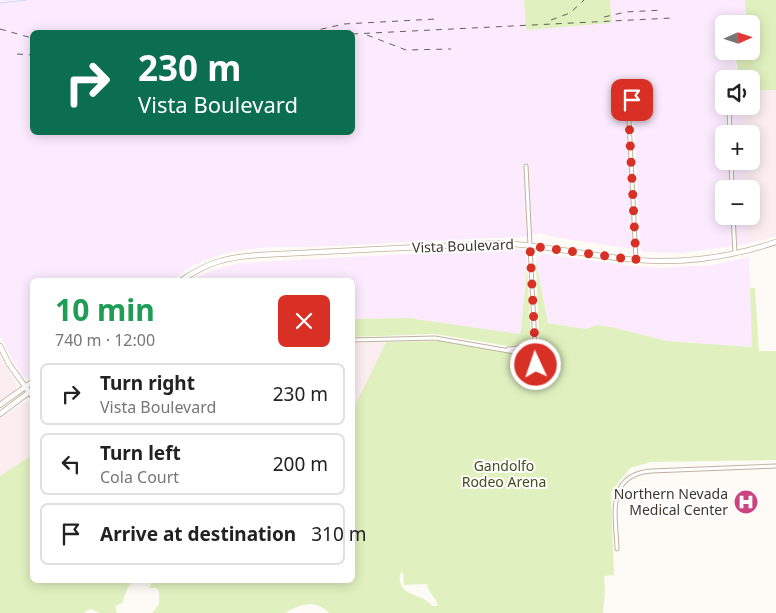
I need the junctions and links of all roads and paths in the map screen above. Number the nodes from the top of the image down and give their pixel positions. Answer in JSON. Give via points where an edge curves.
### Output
{"nodes":[{"id":1,"x":634,"y":100,"type":"dead end"},
{"id":2,"x":526,"y":166,"type":"dead end"},
{"id":3,"x":733,"y":225,"type":"edge"},
{"id":4,"x":776,"y":242,"type":"edge"},
{"id":5,"x":530,"y":246,"type":"junction"},
{"id":6,"x":735,"y":253,"type":"junction"},
{"id":7,"x":636,"y":260,"type":"junction"},
{"id":8,"x":185,"y":278,"type":"edge"},
{"id":9,"x":355,"y":340,"type":"edge"},
{"id":10,"x":0,"y":346,"type":"edge"},
{"id":11,"x":536,"y":349,"type":"junction"},
{"id":12,"x":536,"y":365,"type":"dead end"},
{"id":13,"x":30,"y":383,"type":"edge"},
{"id":14,"x":25,"y":387,"type":"junction"},
{"id":15,"x":30,"y":390,"type":"edge"},
{"id":16,"x":30,"y":392,"type":"edge"},
{"id":17,"x":0,"y":405,"type":"edge"},
{"id":18,"x":0,"y":414,"type":"edge"},
{"id":19,"x":776,"y":466,"type":"edge"},
{"id":20,"x":618,"y":549,"type":"dead end"}],
"edges":[{"from":1,"to":7,"type":"street","via":[[628,100]]},
{"from":2,"to":5,"type":"street"},
{"from":3,"to":6,"type":"street"},
{"from":4,"to":6,"type":"main road","name":"Vista Boulevard"},
{"from":5,"to":7,"type":"main road","name":"Vista Boulevard"},
{"from":5,"to":8,"type":"main road","name":"Vista Boulevard","via":[[486,244],[239,256],[215,262]]},
{"from":5,"to":11,"type":"street"},
{"from":6,"to":7,"type":"main road","name":"Vista Boulevard","via":[[684,261]]},
{"from":9,"to":11,"type":"street","via":[[434,338],[515,352]]},
{"from":10,"to":14,"type":"main road"},
{"from":11,"to":12,"type":"street"},
{"from":13,"to":14,"type":"main road"},
{"from":14,"to":15,"type":"main road"},
{"from":14,"to":17,"type":"main road"},
{"from":16,"to":18,"type":"main road"},
{"from":19,"to":20,"type":"street","via":[[651,471],[630,476],[616,496]]}]}
